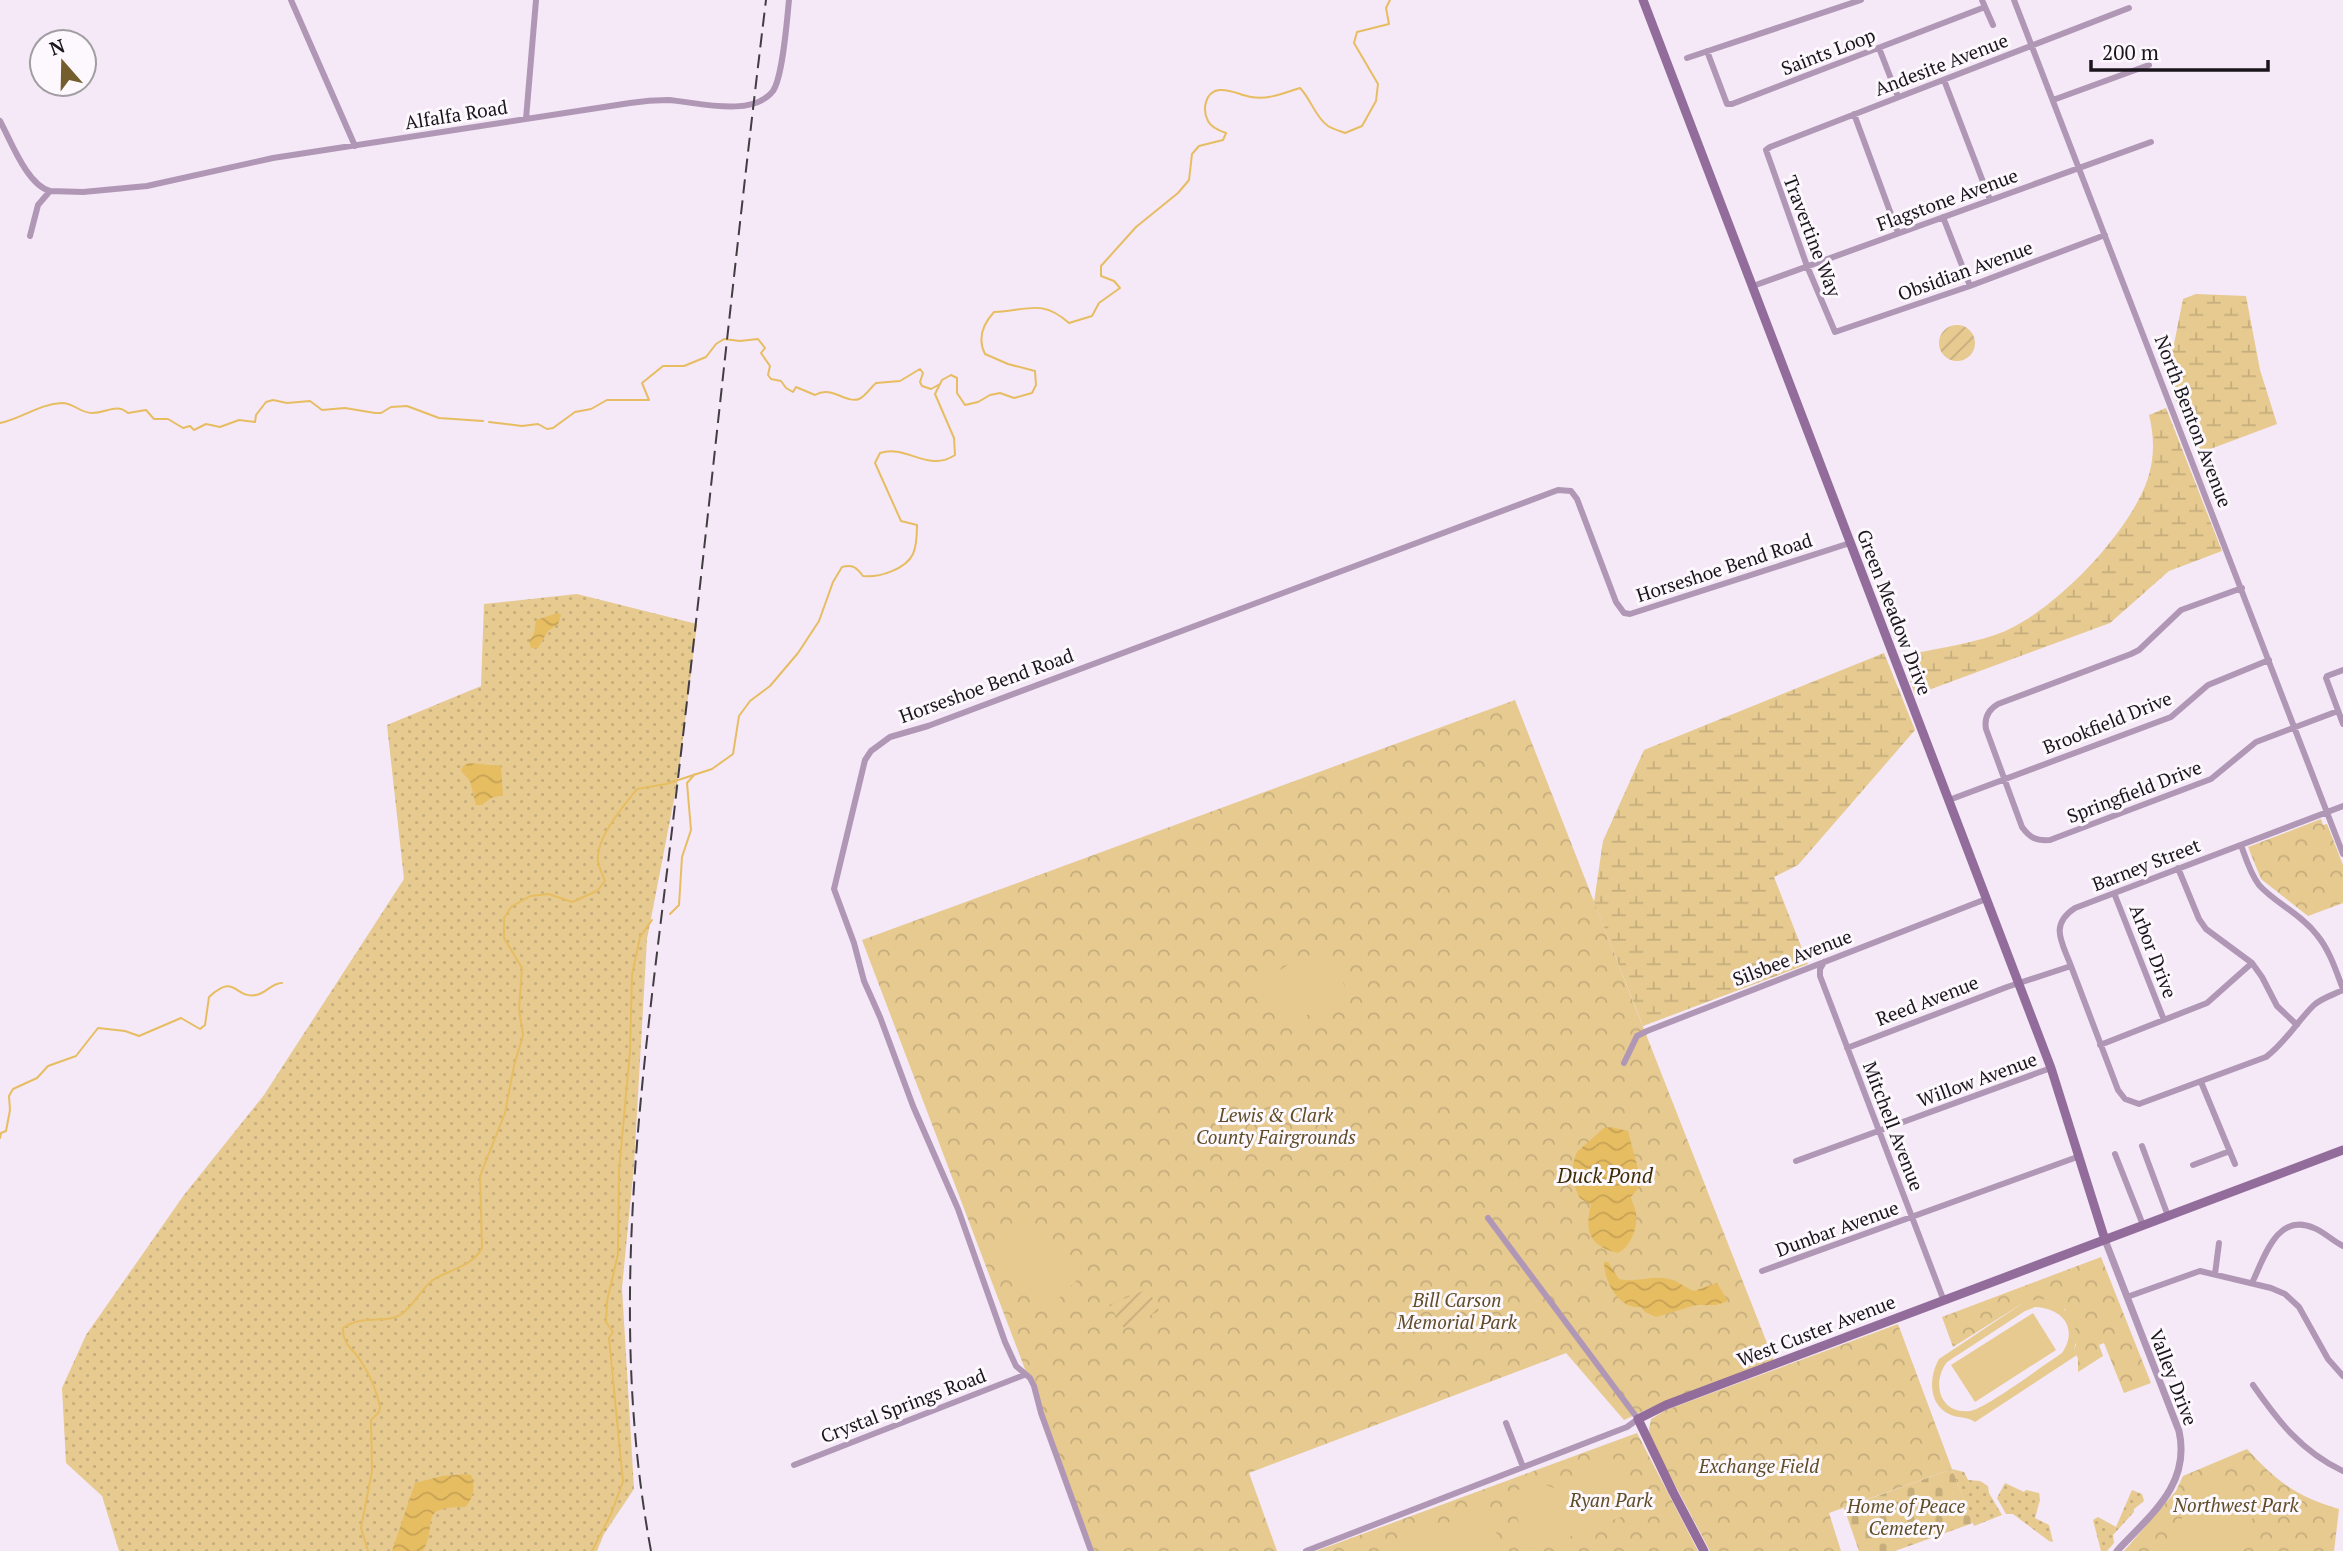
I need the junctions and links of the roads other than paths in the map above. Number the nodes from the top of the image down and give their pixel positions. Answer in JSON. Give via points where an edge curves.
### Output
{"nodes":[{"id":1,"x":291,"y":0,"type":"edge"},
{"id":2,"x":536,"y":0,"type":"edge"},
{"id":3,"x":789,"y":0,"type":"edge"},
{"id":4,"x":1643,"y":0,"type":"edge"},
{"id":5,"x":1861,"y":0,"type":"edge"},
{"id":6,"x":2014,"y":0,"type":"edge"},
{"id":7,"x":1983,"y":4,"type":"edge"},
{"id":8,"x":2129,"y":8,"type":"dead end"},
{"id":9,"x":1993,"y":25,"type":"dead end"},
{"id":10,"x":2032,"y":46,"type":"junction"},
{"id":11,"x":1879,"y":48,"type":"junction"},
{"id":12,"x":1707,"y":51,"type":"junction"},
{"id":13,"x":1687,"y":58,"type":"dead end"},
{"id":14,"x":2149,"y":65,"type":"dead end"},
{"id":15,"x":1944,"y":80,"type":"junction"},
{"id":16,"x":1898,"y":97,"type":"junction"},
{"id":17,"x":2053,"y":100,"type":"junction"},
{"id":18,"x":1854,"y":114,"type":"junction"},
{"id":19,"x":526,"y":119,"type":"junction"},
{"id":20,"x":0,"y":121,"type":"edge"},
{"id":21,"x":2151,"y":142,"type":"dead end"},
{"id":22,"x":355,"y":146,"type":"junction"},
{"id":23,"x":1766,"y":150,"type":"joint"},
{"id":24,"x":2078,"y":168,"type":"junction"},
{"id":25,"x":50,"y":191,"type":"junction"},
{"id":26,"x":1990,"y":200,"type":"junction"},
{"id":27,"x":1943,"y":217,"type":"junction"},
{"id":28,"x":1898,"y":233,"type":"junction"},
{"id":29,"x":2105,"y":235,"type":"junction"},
{"id":30,"x":30,"y":236,"type":"dead end"},
{"id":31,"x":1807,"y":266,"type":"junction"},
{"id":32,"x":1752,"y":286,"type":"junction"},
{"id":33,"x":1970,"y":286,"type":"junction"},
{"id":34,"x":1835,"y":332,"type":"joint"},
{"id":35,"x":1850,"y":543,"type":"junction"},
{"id":36,"x":2242,"y":588,"type":"junction"},
{"id":37,"x":2269,"y":660,"type":"junction"},
{"id":38,"x":2343,"y":670,"type":"edge"},
{"id":39,"x":2338,"y":711,"type":"junction"},
{"id":40,"x":2343,"y":724,"type":"edge"},
{"id":41,"x":2295,"y":729,"type":"junction"},
{"id":42,"x":2004,"y":779,"type":"junction"},
{"id":43,"x":1949,"y":800,"type":"junction"},
{"id":44,"x":2343,"y":806,"type":"edge"},
{"id":45,"x":2327,"y":812,"type":"junction"},
{"id":46,"x":2241,"y":845,"type":"junction"},
{"id":47,"x":2343,"y":854,"type":"edge"},
{"id":48,"x":2178,"y":869,"type":"junction"},
{"id":49,"x":2114,"y":893,"type":"junction"},
{"id":50,"x":1986,"y":899,"type":"junction"},
{"id":51,"x":1824,"y":962,"type":"junction"},
{"id":52,"x":2252,"y":963,"type":"junction"},
{"id":53,"x":2071,"y":966,"type":"junction"},
{"id":54,"x":2019,"y":985,"type":"junction"},
{"id":55,"x":2343,"y":990,"type":"edge"},
{"id":56,"x":2164,"y":1020,"type":"junction"},
{"id":57,"x":2297,"y":1025,"type":"junction"},
{"id":58,"x":2100,"y":1045,"type":"junction"},
{"id":59,"x":1847,"y":1048,"type":"junction"},
{"id":60,"x":1624,"y":1063,"type":"dead end"},
{"id":61,"x":2051,"y":1068,"type":"junction"},
{"id":62,"x":2201,"y":1082,"type":"junction"},
{"id":63,"x":1879,"y":1131,"type":"junction"},
{"id":64,"x":2142,"y":1146,"type":"dead end"},
{"id":65,"x":2343,"y":1150,"type":"edge"},
{"id":66,"x":2230,"y":1151,"type":"junction"},
{"id":67,"x":2115,"y":1154,"type":"dead end"},
{"id":68,"x":2080,"y":1156,"type":"junction"},
{"id":69,"x":1796,"y":1161,"type":"dead end"},
{"id":70,"x":2235,"y":1164,"type":"dead end"},
{"id":71,"x":2193,"y":1165,"type":"dead end"},
{"id":72,"x":2168,"y":1216,"type":"junction"},
{"id":73,"x":1912,"y":1217,"type":"junction"},
{"id":74,"x":1488,"y":1218,"type":"dead end"},
{"id":75,"x":2143,"y":1225,"type":"junction"},
{"id":76,"x":2105,"y":1240,"type":"junction"},
{"id":77,"x":2219,"y":1243,"type":"dead end"},
{"id":78,"x":2343,"y":1246,"type":"edge"},
{"id":79,"x":1762,"y":1272,"type":"dead end"},
{"id":80,"x":2215,"y":1273,"type":"junction"},
{"id":81,"x":2252,"y":1283,"type":"junction"},
{"id":82,"x":2127,"y":1297,"type":"junction"},
{"id":83,"x":1944,"y":1301,"type":"junction"},
{"id":84,"x":1024,"y":1374,"type":"junction"},
{"id":85,"x":2343,"y":1376,"type":"edge"},
{"id":86,"x":2253,"y":1384,"type":"dead end"},
{"id":87,"x":1638,"y":1419,"type":"junction"},
{"id":88,"x":1506,"y":1423,"type":"dead end"},
{"id":89,"x":794,"y":1465,"type":"dead end"},
{"id":90,"x":1523,"y":1467,"type":"junction"},
{"id":91,"x":2343,"y":1471,"type":"edge"},
{"id":92,"x":1091,"y":1551,"type":"edge"},
{"id":93,"x":1306,"y":1551,"type":"edge"},
{"id":94,"x":1704,"y":1551,"type":"edge"},
{"id":95,"x":2118,"y":1551,"type":"edge"}],
"edges":[{"from":1,"to":22,"type":"street"},
{"from":2,"to":19,"type":"street"},
{"from":3,"to":19,"type":"street","name":"Alfalfa Road","via":[[777,82],[759,102],[723,106],[646,101]]},
{"from":4,"to":32,"type":"main road","name":"Green Meadow Drive"},
{"from":5,"to":12,"type":"street"},
{"from":6,"to":10,"type":"street","name":"North Benton Avenue"},
{"from":7,"to":9,"type":"street"},
{"from":7,"to":11,"type":"street","name":"Saints Loop"},
{"from":8,"to":10,"type":"street","name":"Andesite Avenue"},
{"from":10,"to":15,"type":"street","name":"Andesite Avenue"},
{"from":10,"to":17,"type":"street","name":"North Benton Avenue"},
{"from":11,"to":12,"type":"street","name":"Saints Loop","via":[[1732,104],[1727,104]]},
{"from":11,"to":16,"type":"street"},
{"from":12,"to":13,"type":"street"},
{"from":14,"to":17,"type":"street"},
{"from":15,"to":16,"type":"street","name":"Andesite Avenue"},
{"from":15,"to":26,"type":"street"},
{"from":16,"to":18,"type":"street","name":"Andesite Avenue"},
{"from":17,"to":24,"type":"street","name":"North Benton Avenue"},
{"from":18,"to":23,"type":"street","name":"Andesite Avenue"},
{"from":18,"to":28,"type":"street"},
{"from":19,"to":22,"type":"street","name":"Alfalfa Road"},
{"from":20,"to":25,"type":"street","via":[[26,171]]},
{"from":21,"to":24,"type":"street","name":"Flagstone Avenue"},
{"from":22,"to":25,"type":"street","name":"Alfalfa Road","via":[[273,158],[147,187]]},
{"from":23,"to":31,"type":"street","name":"Travertine Way"},
{"from":24,"to":26,"type":"street","name":"Flagstone Avenue"},
{"from":24,"to":29,"type":"street","name":"North Benton Avenue"},
{"from":25,"to":30,"type":"street","via":[[38,205]]},
{"from":26,"to":27,"type":"street","name":"Flagstone Avenue"},
{"from":27,"to":28,"type":"street","name":"Flagstone Avenue"},
{"from":27,"to":33,"type":"street"},
{"from":28,"to":31,"type":"street","name":"Flagstone Avenue"},
{"from":29,"to":33,"type":"street","name":"Obsidian Avenue"},
{"from":29,"to":36,"type":"street","name":"North Benton Avenue"},
{"from":31,"to":32,"type":"street","name":"Flagstone Avenue"},
{"from":31,"to":34,"type":"street","name":"Travertine Way"},
{"from":32,"to":35,"type":"main road","name":"Green Meadow Drive"},
{"from":33,"to":34,"type":"street","name":"Obsidian Avenue"},
{"from":35,"to":43,"type":"main road","name":"Green Meadow Drive"},
{"from":35,"to":84,"type":"street","name":"Horseshoe Bend Road","via":[[1624,613],[1577,499],[1571,491],[1558,490],[890,737],[871,751],[861,771],[834,889],[864,981],[958,1209],[1005,1342]]},
{"from":36,"to":37,"type":"street","name":"North Benton Avenue"},
{"from":36,"to":42,"type":"street","via":[[2181,610],[2131,654],[1991,708],[1986,729]]},
{"from":37,"to":41,"type":"street","name":"North Benton Avenue"},
{"from":37,"to":42,"type":"street","name":"Brookfield Drive","via":[[2208,685],[2171,717]]},
{"from":38,"to":39,"type":"street","via":[[2326,678]]},
{"from":39,"to":40,"type":"street"},
{"from":39,"to":41,"type":"street","name":"Springfield Drive"},
{"from":41,"to":42,"type":"street","name":"Springfield Drive","via":[[2248,747],[2211,779],[2050,840],[2028,836]]},
{"from":41,"to":45,"type":"street","name":"North Benton Avenue"},
{"from":42,"to":43,"type":"street","name":"Brookfield Drive"},
{"from":43,"to":50,"type":"main road","name":"Green Meadow Drive"},
{"from":44,"to":45,"type":"street","name":"Barney Street"},
{"from":45,"to":46,"type":"street","name":"Barney Street"},
{"from":45,"to":47,"type":"street","name":"North Benton Avenue"},
{"from":46,"to":48,"type":"street","name":"Barney Street"},
{"from":46,"to":55,"type":"street","via":[[2258,884],[2318,936]]},
{"from":48,"to":49,"type":"street","name":"Barney Street"},
{"from":48,"to":52,"type":"street","via":[[2206,929]]},
{"from":49,"to":53,"type":"street","name":"Barney Street","via":[[2064,915],[2060,937]]},
{"from":49,"to":56,"type":"street","name":"Arbor Drive"},
{"from":50,"to":51,"type":"street","name":"Silsbee Avenue"},
{"from":50,"to":54,"type":"main road","name":"Green Meadow Drive"},
{"from":51,"to":59,"type":"street","name":"Mitchell Avenue","via":[[1820,976]]},
{"from":51,"to":60,"type":"street","name":"Silsbee Avenue","via":[[1637,1036]]},
{"from":52,"to":56,"type":"street","via":[[2211,1000]]},
{"from":52,"to":57,"type":"street","via":[[2277,1006]]},
{"from":53,"to":54,"type":"street"},
{"from":53,"to":58,"type":"street"},
{"from":54,"to":59,"type":"street","name":"Reed Avenue"},
{"from":54,"to":61,"type":"main road","name":"Green Meadow Drive"},
{"from":55,"to":57,"type":"street","via":[[2320,1000]]},
{"from":56,"to":58,"type":"street"},
{"from":57,"to":62,"type":"street","via":[[2266,1057]]},
{"from":58,"to":62,"type":"street","via":[[2118,1090],[2132,1102],[2149,1102]]},
{"from":59,"to":63,"type":"street","name":"Mitchell Avenue"},
{"from":61,"to":63,"type":"street","name":"Willow Avenue"},
{"from":61,"to":68,"type":"main road","name":"Green Meadow Drive"},
{"from":62,"to":66,"type":"street"},
{"from":63,"to":69,"type":"street","name":"Willow Avenue"},
{"from":63,"to":73,"type":"street","name":"Mitchell Avenue"},
{"from":64,"to":72,"type":"street"},
{"from":65,"to":72,"type":"main road","name":"West Custer Avenue"},
{"from":66,"to":70,"type":"street"},
{"from":66,"to":71,"type":"street"},
{"from":67,"to":75,"type":"street"},
{"from":68,"to":73,"type":"street","name":"Dunbar Avenue"},
{"from":68,"to":76,"type":"main road","name":"Green Meadow Drive"},
{"from":72,"to":75,"type":"main road","name":"West Custer Avenue"},
{"from":73,"to":79,"type":"street","name":"Dunbar Avenue"},
{"from":73,"to":83,"type":"street","name":"Mitchell Avenue"},
{"from":74,"to":87,"type":"street"},
{"from":75,"to":76,"type":"main road","name":"West Custer Avenue"},
{"from":76,"to":82,"type":"street","name":"Valley Drive"},
{"from":76,"to":83,"type":"main road","name":"West Custer Avenue"},
{"from":77,"to":80,"type":"street"},
{"from":78,"to":81,"type":"street","via":[[2307,1225],[2285,1227],[2273,1240]]},
{"from":80,"to":81,"type":"street"},
{"from":80,"to":82,"type":"street","via":[[2196,1272]]},
{"from":81,"to":85,"type":"street","via":[[2285,1294],[2299,1307],[2328,1359]]},
{"from":82,"to":95,"type":"street","name":"Valley Drive","via":[[2179,1431],[2182,1452],[2169,1492]]},
{"from":83,"to":87,"type":"main road","name":"West Custer Avenue"},
{"from":84,"to":89,"type":"street","name":"Crystal Springs Road"},
{"from":84,"to":92,"type":"street","name":"Horseshoe Bend Road","via":[[1034,1386]]},
{"from":86,"to":91,"type":"street","via":[[2296,1440]]},
{"from":87,"to":90,"type":"street","name":"West Custer Avenue"},
{"from":87,"to":94,"type":"main road"},
{"from":88,"to":90,"type":"street"},
{"from":90,"to":93,"type":"street","name":"West Custer Avenue"}]}
